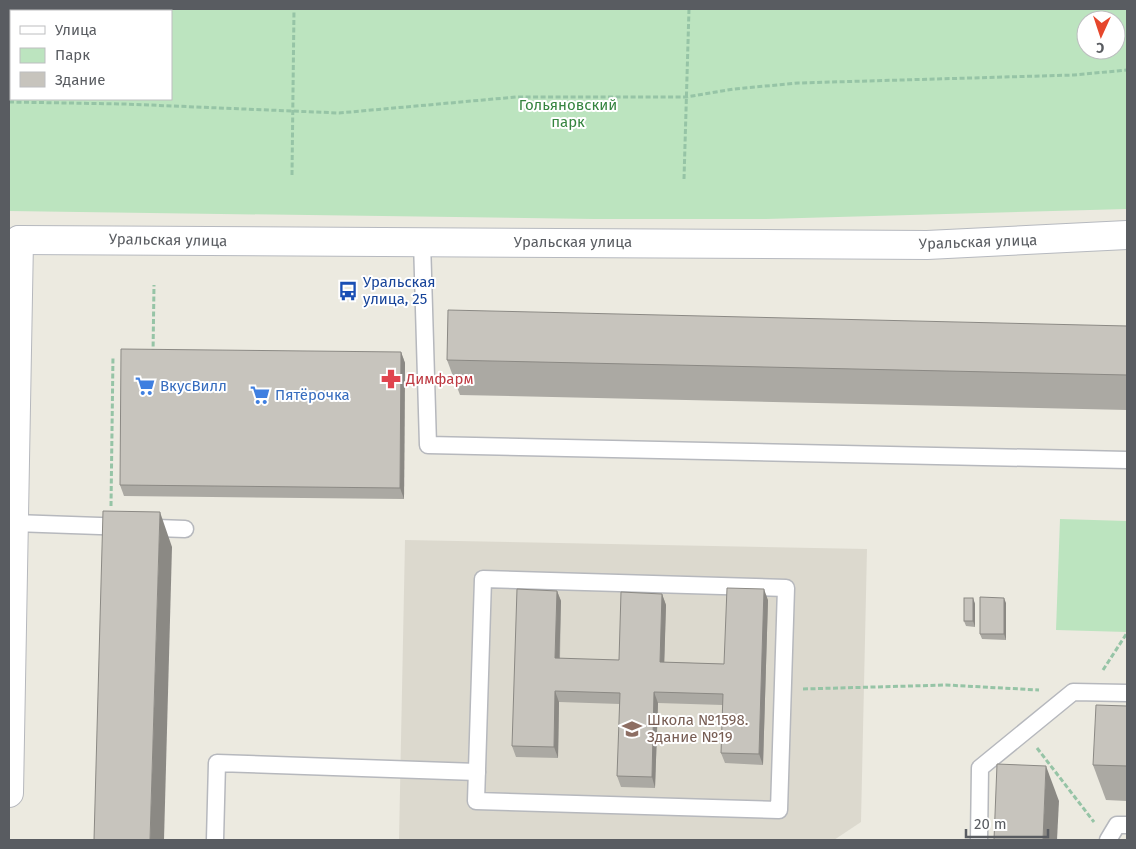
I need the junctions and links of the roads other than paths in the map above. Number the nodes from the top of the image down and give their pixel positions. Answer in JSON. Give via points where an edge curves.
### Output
{"nodes":[{"id":1,"x":1127,"y":235,"type":"edge"},
{"id":2,"x":14,"y":240,"type":"edge"},
{"id":3,"x":422,"y":241,"type":"junction"},
{"id":4,"x":1127,"y":460,"type":"edge"},
{"id":5,"x":14,"y":523,"type":"junction"},
{"id":6,"x":185,"y":529,"type":"dead end"},
{"id":7,"x":11,"y":555,"type":"edge"},
{"id":8,"x":1127,"y":693,"type":"edge"},
{"id":9,"x":477,"y":772,"type":"junction"},
{"id":10,"x":9,"y":793,"type":"edge"},
{"id":11,"x":1127,"y":825,"type":"edge"},
{"id":12,"x":214,"y":840,"type":"edge"},
{"id":13,"x":979,"y":840,"type":"edge"},
{"id":14,"x":1108,"y":840,"type":"edge"}],
"edges":[{"from":1,"to":3,"type":"main road","name":"Уральская улица","via":[[927,245]]},
{"from":2,"to":3,"type":"main road","name":"Уральская улица"},
{"from":2,"to":5,"type":"main road"},
{"from":3,"to":4,"type":"lane","via":[[428,445]]},
{"from":5,"to":6,"type":"lane"},
{"from":5,"to":7,"type":"main road"},
{"from":7,"to":10,"type":"main road"},
{"from":8,"to":13,"type":"lane","via":[[1081,692],[980,768]]},
{"from":9,"to":9,"type":"lane","via":[[483,579],[786,588],[779,810],[476,801]]},
{"from":9,"to":12,"type":"lane","via":[[217,763]]},
{"from":11,"to":14,"type":"lane","via":[[1117,825]]}]}
